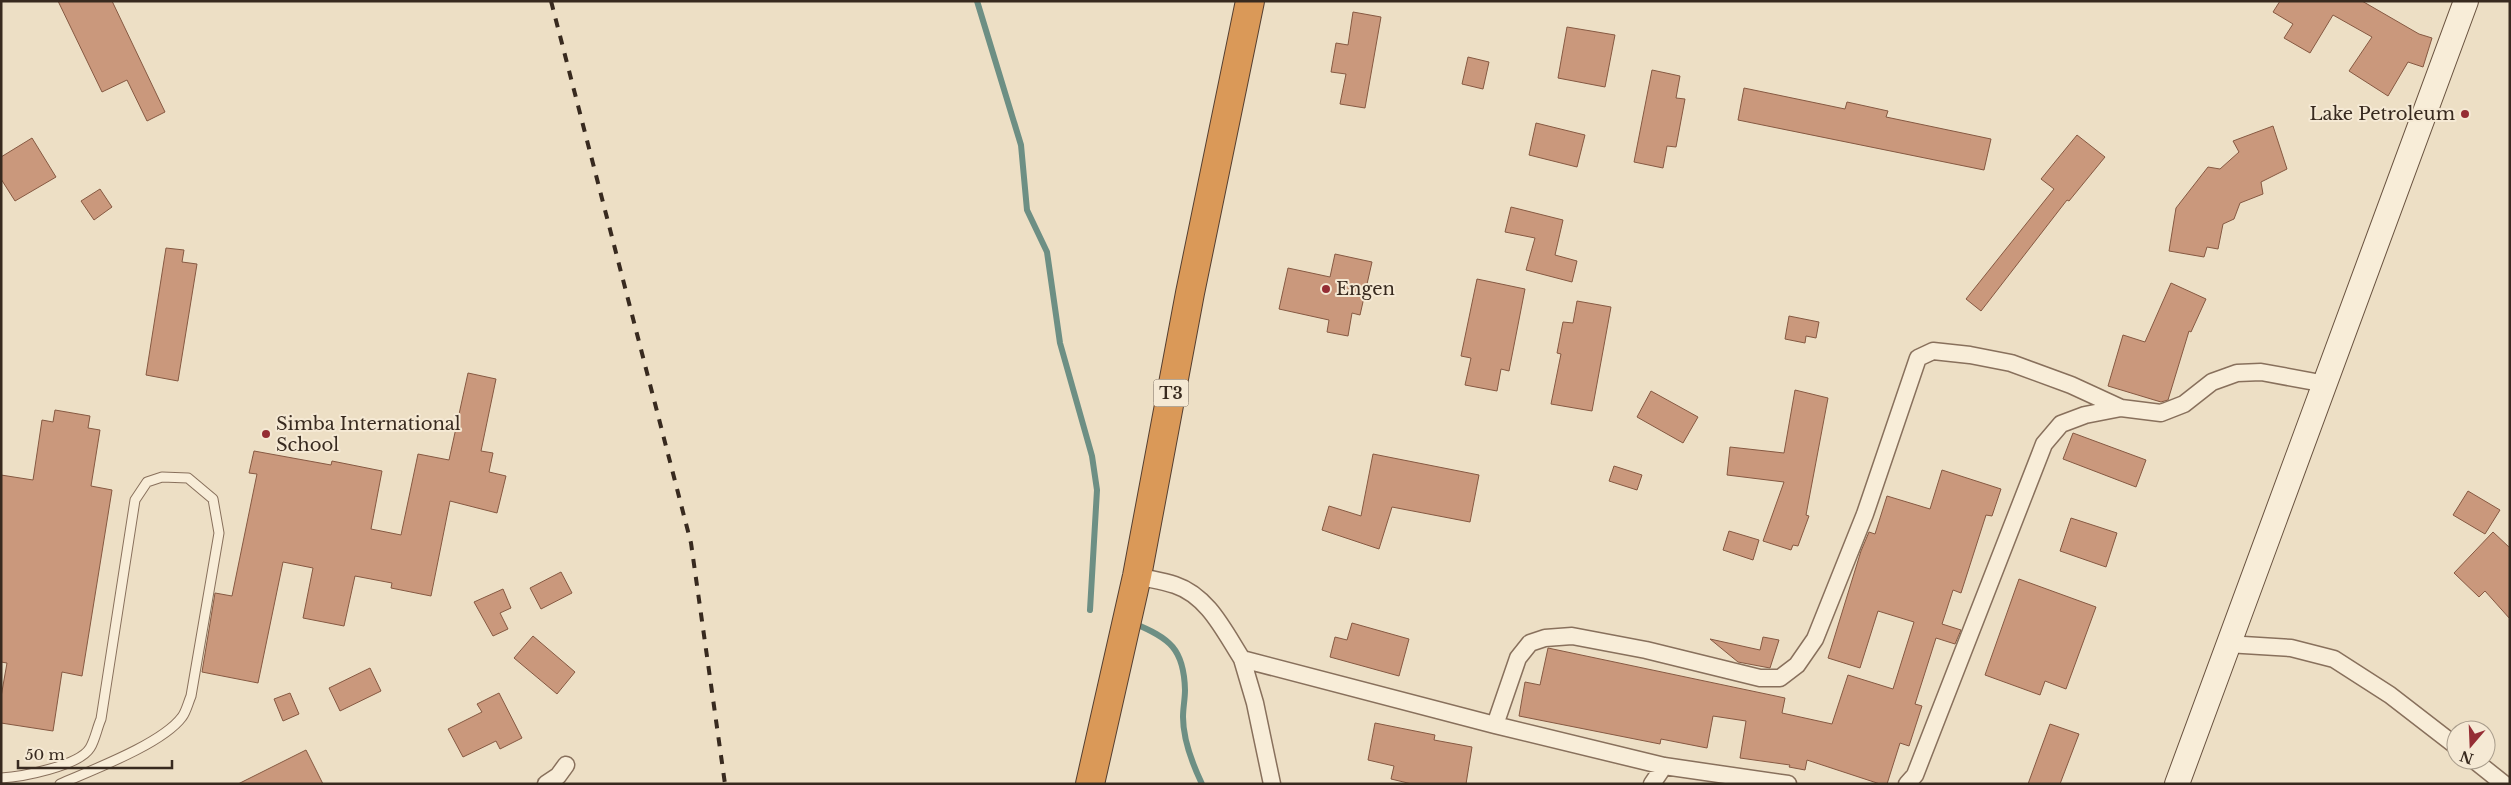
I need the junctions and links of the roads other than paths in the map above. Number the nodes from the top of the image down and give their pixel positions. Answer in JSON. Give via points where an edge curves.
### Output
{"nodes":[{"id":1,"x":1250,"y":1,"type":"edge"},
{"id":2,"x":2466,"y":1,"type":"edge"},
{"id":3,"x":2326,"y":384,"type":"junction"},
{"id":4,"x":2120,"y":408,"type":"junction"},
{"id":5,"x":1137,"y":576,"type":"junction"},
{"id":6,"x":2227,"y":644,"type":"junction"},
{"id":7,"x":1242,"y":659,"type":"junction"},
{"id":8,"x":1495,"y":725,"type":"junction"},
{"id":9,"x":2446,"y":738,"type":"edge"},
{"id":10,"x":566,"y":765,"type":"dead end"},
{"id":11,"x":1664,"y":766,"type":"junction"},
{"id":12,"x":2486,"y":770,"type":"edge"},
{"id":13,"x":1,"y":778,"type":"edge"},
{"id":14,"x":60,"y":784,"type":"edge"},
{"id":15,"x":546,"y":784,"type":"edge"},
{"id":16,"x":1090,"y":784,"type":"edge"},
{"id":17,"x":1272,"y":784,"type":"edge"},
{"id":18,"x":1652,"y":784,"type":"edge"},
{"id":19,"x":1788,"y":784,"type":"edge"},
{"id":20,"x":1907,"y":784,"type":"edge"},
{"id":21,"x":2177,"y":784,"type":"edge"},
{"id":22,"x":2504,"y":784,"type":"edge"}],
"edges":[{"from":1,"to":5,"type":"highway","number":"T3","via":[[1190,293]]},
{"from":2,"to":3,"type":"street"},
{"from":3,"to":4,"type":"street","via":[[2261,372],[2237,373],[2212,382],[2184,404],[2161,413]]},
{"from":3,"to":6,"type":"street"},
{"from":4,"to":8,"type":"street","via":[[2071,385],[2011,364],[1933,351],[1918,358],[1865,514],[1815,639],[1797,665],[1780,678],[1760,678],[1572,636],[1545,638],[1530,643],[1518,658]]},
{"from":4,"to":20,"type":"street","via":[[2061,424],[2044,444],[1915,775]]},
{"from":5,"to":7,"type":"street","via":[[1176,586],[1198,597]]},
{"from":5,"to":16,"type":"highway","number":"T3"},
{"from":6,"to":9,"type":"street","via":[[2291,648],[2334,658],[2390,695]]},
{"from":6,"to":21,"type":"street"},
{"from":7,"to":8,"type":"street"},
{"from":7,"to":17,"type":"street","via":[[1255,702]]},
{"from":8,"to":11,"type":"street"},
{"from":10,"to":15,"type":"street"},
{"from":11,"to":18,"type":"street"},
{"from":11,"to":19,"type":"street"},
{"from":12,"to":22,"type":"street"},
{"from":13,"to":14,"type":"lane","via":[[19,777],[65,765],[89,750],[101,718],[135,500],[147,482],[162,477],[188,478],[213,499],[219,533],[191,696],[182,717],[165,733]]}]}
